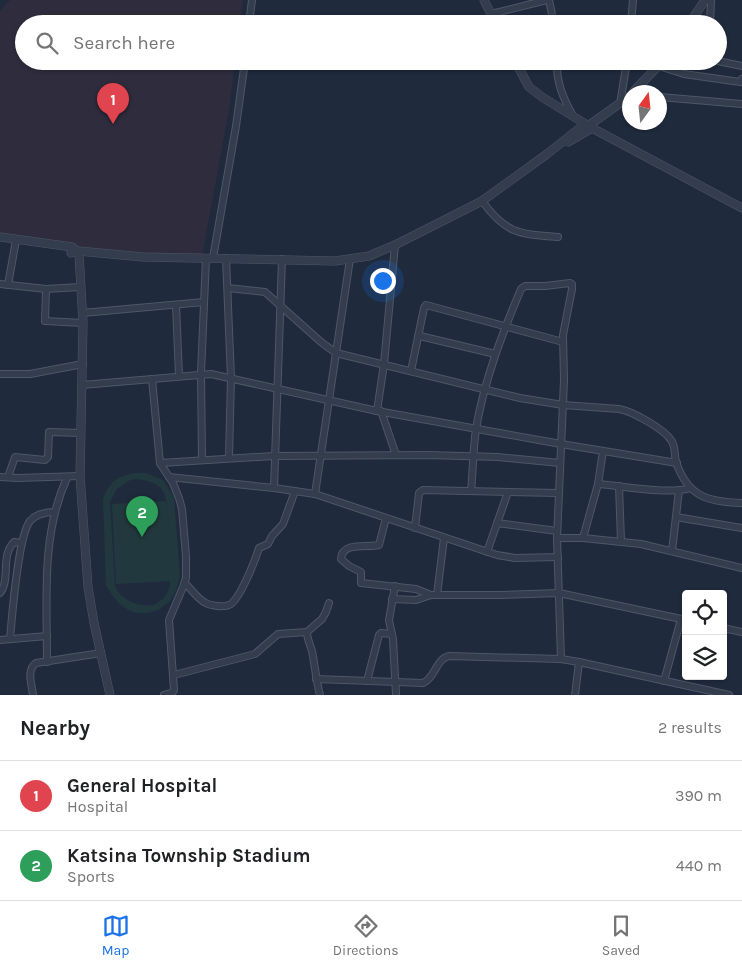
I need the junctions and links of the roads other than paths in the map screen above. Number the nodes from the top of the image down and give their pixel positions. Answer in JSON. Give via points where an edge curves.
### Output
{"nodes":[{"id":1,"x":252,"y":0,"type":"edge"},
{"id":2,"x":484,"y":0,"type":"edge"},
{"id":3,"x":548,"y":0,"type":"edge"},
{"id":4,"x":633,"y":0,"type":"edge"},
{"id":5,"x":705,"y":0,"type":"edge"},
{"id":6,"x":711,"y":0,"type":"edge"},
{"id":7,"x":491,"y":14,"type":"joint"},
{"id":8,"x":250,"y":15,"type":"edge"},
{"id":9,"x":552,"y":15,"type":"edge"},
{"id":10,"x":632,"y":15,"type":"edge"},
{"id":11,"x":695,"y":15,"type":"edge"},
{"id":12,"x":710,"y":15,"type":"edge"},
{"id":13,"x":727,"y":62,"type":"edge"},
{"id":14,"x":742,"y":66,"type":"edge"},
{"id":15,"x":244,"y":70,"type":"edge"},
{"id":16,"x":520,"y":70,"type":"edge"},
{"id":17,"x":556,"y":70,"type":"edge"},
{"id":18,"x":626,"y":70,"type":"edge"},
{"id":19,"x":655,"y":70,"type":"edge"},
{"id":20,"x":672,"y":70,"type":"edge"},
{"id":21,"x":742,"y":79,"type":"edge"},
{"id":22,"x":640,"y":85,"type":"edge"},
{"id":23,"x":667,"y":98,"type":"edge"},
{"id":24,"x":620,"y":104,"type":"joint"},
{"id":25,"x":742,"y":104,"type":"edge"},
{"id":26,"x":573,"y":116,"type":"junction"},
{"id":27,"x":588,"y":126,"type":"junction"},
{"id":28,"x":482,"y":201,"type":"junction"},
{"id":29,"x":742,"y":208,"type":"edge"},
{"id":30,"x":0,"y":236,"type":"edge"},
{"id":31,"x":558,"y":237,"type":"dead end"},
{"id":32,"x":16,"y":240,"type":"junction"},
{"id":33,"x":395,"y":245,"type":"junction"},
{"id":34,"x":74,"y":252,"type":"junction"},
{"id":35,"x":210,"y":258,"type":"junction"},
{"id":36,"x":226,"y":258,"type":"junction"},
{"id":37,"x":282,"y":259,"type":"junction"},
{"id":38,"x":350,"y":259,"type":"junction"},
{"id":39,"x":0,"y":284,"type":"edge"},
{"id":40,"x":8,"y":285,"type":"junction"},
{"id":41,"x":80,"y":287,"type":"junction"},
{"id":42,"x":228,"y":288,"type":"junction"},
{"id":43,"x":46,"y":289,"type":"junction"},
{"id":44,"x":204,"y":302,"type":"junction"},
{"id":45,"x":176,"y":304,"type":"junction"},
{"id":46,"x":281,"y":306,"type":"junction"},
{"id":47,"x":82,"y":313,"type":"junction"},
{"id":48,"x":83,"y":323,"type":"junction"},
{"id":49,"x":505,"y":327,"type":"junction"},
{"id":50,"x":418,"y":336,"type":"junction"},
{"id":51,"x":563,"y":342,"type":"junction"},
{"id":52,"x":336,"y":353,"type":"junction"},
{"id":53,"x":495,"y":354,"type":"junction"},
{"id":54,"x":83,"y":364,"type":"junction"},
{"id":55,"x":384,"y":364,"type":"junction"},
{"id":56,"x":411,"y":371,"type":"junction"},
{"id":57,"x":0,"y":374,"type":"edge"},
{"id":58,"x":201,"y":374,"type":"junction"},
{"id":59,"x":179,"y":376,"type":"junction"},
{"id":60,"x":231,"y":378,"type":"junction"},
{"id":61,"x":152,"y":379,"type":"junction"},
{"id":62,"x":82,"y":385,"type":"junction"},
{"id":63,"x":278,"y":388,"type":"junction"},
{"id":64,"x":486,"y":389,"type":"junction"},
{"id":65,"x":329,"y":400,"type":"junction"},
{"id":66,"x":563,"y":404,"type":"junction"},
{"id":67,"x":379,"y":411,"type":"junction"},
{"id":68,"x":476,"y":429,"type":"junction"},
{"id":69,"x":80,"y":433,"type":"junction"},
{"id":70,"x":561,"y":444,"type":"junction"},
{"id":71,"x":604,"y":451,"type":"junction"},
{"id":72,"x":320,"y":455,"type":"junction"},
{"id":73,"x":396,"y":455,"type":"junction"},
{"id":74,"x":274,"y":456,"type":"junction"},
{"id":75,"x":474,"y":456,"type":"junction"},
{"id":76,"x":229,"y":458,"type":"junction"},
{"id":77,"x":202,"y":460,"type":"junction"},
{"id":78,"x":160,"y":463,"type":"junction"},
{"id":79,"x":560,"y":463,"type":"junction"},
{"id":80,"x":677,"y":463,"type":"junction"},
{"id":81,"x":80,"y":476,"type":"junction"},
{"id":82,"x":0,"y":477,"type":"edge"},
{"id":83,"x":8,"y":477,"type":"junction"},
{"id":84,"x":169,"y":477,"type":"junction"},
{"id":85,"x":67,"y":478,"type":"junction"},
{"id":86,"x":598,"y":484,"type":"junction"},
{"id":87,"x":619,"y":486,"type":"junction"},
{"id":88,"x":274,"y":488,"type":"junction"},
{"id":89,"x":691,"y":488,"type":"junction"},
{"id":90,"x":679,"y":490,"type":"junction"},
{"id":91,"x":295,"y":491,"type":"junction"},
{"id":92,"x":471,"y":491,"type":"junction"},
{"id":93,"x":508,"y":492,"type":"junction"},
{"id":94,"x":558,"y":493,"type":"junction"},
{"id":95,"x":315,"y":494,"type":"junction"},
{"id":96,"x":742,"y":503,"type":"edge"},
{"id":97,"x":55,"y":512,"type":"junction"},
{"id":98,"x":676,"y":517,"type":"junction"},
{"id":99,"x":386,"y":518,"type":"junction"},
{"id":100,"x":497,"y":523,"type":"junction"},
{"id":101,"x":415,"y":528,"type":"junction"},
{"id":102,"x":742,"y":528,"type":"edge"},
{"id":103,"x":557,"y":535,"type":"junction"},
{"id":104,"x":444,"y":538,"type":"junction"},
{"id":105,"x":584,"y":538,"type":"junction"},
{"id":106,"x":621,"y":541,"type":"junction"},
{"id":107,"x":22,"y":543,"type":"junction"},
{"id":108,"x":0,"y":550,"type":"edge"},
{"id":109,"x":8,"y":550,"type":"junction"},
{"id":110,"x":486,"y":552,"type":"junction"},
{"id":111,"x":672,"y":552,"type":"junction"},
{"id":112,"x":558,"y":558,"type":"junction"},
{"id":113,"x":742,"y":568,"type":"edge"},
{"id":114,"x":185,"y":583,"type":"junction"},
{"id":115,"x":395,"y":586,"type":"junction"},
{"id":116,"x":0,"y":593,"type":"edge"},
{"id":117,"x":559,"y":593,"type":"junction"},
{"id":118,"x":434,"y":595,"type":"junction"},
{"id":119,"x":392,"y":599,"type":"junction"},
{"id":120,"x":329,"y":603,"type":"dead end"},
{"id":121,"x":682,"y":620,"type":"edge"},
{"id":122,"x":682,"y":623,"type":"edge"},
{"id":123,"x":727,"y":629,"type":"edge"},
{"id":124,"x":306,"y":632,"type":"junction"},
{"id":125,"x":742,"y":632,"type":"edge"},
{"id":126,"x":392,"y":634,"type":"junction"},
{"id":127,"x":47,"y":636,"type":"junction"},
{"id":128,"x":10,"y":639,"type":"junction"},
{"id":129,"x":0,"y":640,"type":"edge"},
{"id":130,"x":101,"y":653,"type":"junction"},
{"id":131,"x":560,"y":659,"type":"junction"},
{"id":132,"x":47,"y":662,"type":"junction"},
{"id":133,"x":579,"y":662,"type":"junction"},
{"id":134,"x":174,"y":675,"type":"junction"},
{"id":135,"x":316,"y":679,"type":"junction"},
{"id":136,"x":367,"y":681,"type":"junction"},
{"id":137,"x":664,"y":681,"type":"junction"},
{"id":138,"x":396,"y":682,"type":"junction"},
{"id":139,"x":33,"y":695,"type":"edge"},
{"id":140,"x":110,"y":695,"type":"edge"},
{"id":141,"x":164,"y":695,"type":"edge"},
{"id":142,"x":320,"y":695,"type":"edge"},
{"id":143,"x":396,"y":695,"type":"edge"},
{"id":144,"x":575,"y":695,"type":"edge"},
{"id":145,"x":729,"y":695,"type":"edge"}],
"edges":[{"from":1,"to":8,"type":"street"},
{"from":2,"to":7,"type":"street"},
{"from":3,"to":7,"type":"street"},
{"from":3,"to":9,"type":"street"},
{"from":4,"to":10,"type":"street"},
{"from":5,"to":11,"type":"street"},
{"from":6,"to":12,"type":"street"},
{"from":13,"to":14,"type":"street"},
{"from":15,"to":35,"type":"street"},
{"from":16,"to":26,"type":"street","via":[[529,87]]},
{"from":17,"to":26,"type":"street","via":[[558,83]]},
{"from":18,"to":24,"type":"street"},
{"from":19,"to":22,"type":"street"},
{"from":20,"to":21,"type":"street","via":[[724,81],[740,82]]},
{"from":23,"to":25,"type":"street"},
{"from":24,"to":27,"type":"street"},
{"from":26,"to":27,"type":"street"},
{"from":27,"to":28,"type":"street"},
{"from":27,"to":29,"type":"street"},
{"from":28,"to":31,"type":"street","via":[[508,229]]},
{"from":28,"to":33,"type":"street"},
{"from":30,"to":32,"type":"street"},
{"from":32,"to":34,"type":"street"},
{"from":32,"to":40,"type":"street"},
{"from":33,"to":38,"type":"street","via":[[370,256]]},
{"from":33,"to":55,"type":"street"},
{"from":34,"to":35,"type":"street"},
{"from":34,"to":41,"type":"street"},
{"from":35,"to":36,"type":"street"},
{"from":35,"to":44,"type":"street"},
{"from":36,"to":37,"type":"street"},
{"from":36,"to":42,"type":"street"},
{"from":37,"to":38,"type":"street"},
{"from":37,"to":46,"type":"street"},
{"from":38,"to":52,"type":"street"},
{"from":39,"to":40,"type":"street"},
{"from":40,"to":43,"type":"street"},
{"from":41,"to":43,"type":"street"},
{"from":41,"to":47,"type":"street"},
{"from":42,"to":46,"type":"street","via":[[262,291]]},
{"from":42,"to":60,"type":"street"},
{"from":43,"to":48,"type":"street","via":[[46,322]]},
{"from":44,"to":45,"type":"street"},
{"from":44,"to":58,"type":"street"},
{"from":45,"to":47,"type":"street"},
{"from":45,"to":59,"type":"street"},
{"from":46,"to":52,"type":"street"},
{"from":46,"to":63,"type":"street"},
{"from":47,"to":48,"type":"street"},
{"from":48,"to":54,"type":"street"},
{"from":49,"to":50,"type":"street","via":[[426,305]]},
{"from":49,"to":51,"type":"street"},
{"from":49,"to":51,"type":"street","via":[[522,287],[570,283],[572,289]]},
{"from":49,"to":53,"type":"street"},
{"from":50,"to":53,"type":"street"},
{"from":50,"to":56,"type":"street"},
{"from":51,"to":66,"type":"street"},
{"from":52,"to":55,"type":"street"},
{"from":52,"to":65,"type":"street"},
{"from":53,"to":64,"type":"street"},
{"from":54,"to":57,"type":"street","via":[[30,374]]},
{"from":54,"to":62,"type":"street"},
{"from":55,"to":56,"type":"street"},
{"from":55,"to":67,"type":"street"},
{"from":56,"to":64,"type":"street"},
{"from":58,"to":59,"type":"street"},
{"from":58,"to":60,"type":"street"},
{"from":58,"to":77,"type":"street"},
{"from":59,"to":61,"type":"street"},
{"from":60,"to":63,"type":"street"},
{"from":60,"to":76,"type":"street"},
{"from":61,"to":62,"type":"street"},
{"from":61,"to":78,"type":"street"},
{"from":62,"to":69,"type":"street"},
{"from":63,"to":65,"type":"street"},
{"from":63,"to":74,"type":"street"},
{"from":64,"to":66,"type":"street"},
{"from":64,"to":68,"type":"street"},
{"from":65,"to":67,"type":"street"},
{"from":65,"to":72,"type":"street"},
{"from":66,"to":70,"type":"street"},
{"from":66,"to":80,"type":"street","via":[[619,409],[637,416],[671,439]]},
{"from":67,"to":68,"type":"street"},
{"from":67,"to":73,"type":"street"},
{"from":68,"to":70,"type":"street"},
{"from":68,"to":75,"type":"street"},
{"from":69,"to":81,"type":"street"},
{"from":69,"to":83,"type":"street","via":[[50,432],[46,460],[15,457]]},
{"from":70,"to":71,"type":"street"},
{"from":70,"to":79,"type":"street"},
{"from":71,"to":80,"type":"street"},
{"from":71,"to":86,"type":"street"},
{"from":72,"to":73,"type":"street"},
{"from":72,"to":74,"type":"street"},
{"from":72,"to":95,"type":"street"},
{"from":73,"to":75,"type":"street"},
{"from":74,"to":76,"type":"street"},
{"from":74,"to":88,"type":"street"},
{"from":75,"to":79,"type":"street"},
{"from":75,"to":92,"type":"street"},
{"from":76,"to":77,"type":"street"},
{"from":77,"to":78,"type":"street"},
{"from":78,"to":84,"type":"street"},
{"from":79,"to":94,"type":"street"},
{"from":80,"to":89,"type":"street"},
{"from":81,"to":85,"type":"street"},
{"from":81,"to":130,"type":"street","via":[[88,587]]},
{"from":82,"to":83,"type":"street"},
{"from":83,"to":85,"type":"street"},
{"from":84,"to":88,"type":"street"},
{"from":84,"to":114,"type":"street","via":[[182,509]]},
{"from":85,"to":97,"type":"street"},
{"from":86,"to":87,"type":"street"},
{"from":86,"to":105,"type":"street"},
{"from":87,"to":90,"type":"street"},
{"from":87,"to":106,"type":"street"},
{"from":88,"to":91,"type":"street"},
{"from":89,"to":90,"type":"street"},
{"from":89,"to":96,"type":"street","via":[[707,498]]},
{"from":90,"to":98,"type":"street"},
{"from":91,"to":95,"type":"street"},
{"from":91,"to":114,"type":"street","via":[[283,524],[268,544],[259,548],[232,603],[221,606],[205,603]]},
{"from":92,"to":93,"type":"street"},
{"from":92,"to":101,"type":"street","via":[[420,491]]},
{"from":93,"to":94,"type":"street"},
{"from":93,"to":100,"type":"street"},
{"from":94,"to":103,"type":"street"},
{"from":95,"to":99,"type":"street"},
{"from":97,"to":107,"type":"street","via":[[31,519]]},
{"from":97,"to":127,"type":"street","via":[[48,570]]},
{"from":98,"to":102,"type":"street"},
{"from":98,"to":111,"type":"street"},
{"from":99,"to":101,"type":"street"},
{"from":99,"to":115,"type":"street","via":[[378,546],[349,547],[340,556],[349,566],[362,572],[361,583]]},
{"from":100,"to":103,"type":"street"},
{"from":100,"to":110,"type":"street"},
{"from":101,"to":104,"type":"street"},
{"from":103,"to":105,"type":"street"},
{"from":103,"to":112,"type":"street"},
{"from":104,"to":110,"type":"street"},
{"from":104,"to":118,"type":"street"},
{"from":105,"to":106,"type":"street"},
{"from":106,"to":111,"type":"street"},
{"from":107,"to":109,"type":"street","via":[[14,542]]},
{"from":107,"to":128,"type":"street"},
{"from":108,"to":109,"type":"street"},
{"from":109,"to":116,"type":"street"},
{"from":110,"to":112,"type":"street","via":[[515,558]]},
{"from":111,"to":113,"type":"street"},
{"from":112,"to":117,"type":"street"},
{"from":114,"to":134,"type":"street","via":[[169,620]]},
{"from":115,"to":118,"type":"street"},
{"from":115,"to":119,"type":"street"},
{"from":117,"to":118,"type":"street"},
{"from":117,"to":121,"type":"street"},
{"from":117,"to":131,"type":"street"},
{"from":118,"to":119,"type":"street","via":[[416,600]]},
{"from":119,"to":126,"type":"street"},
{"from":120,"to":124,"type":"street","via":[[322,619]]},
{"from":122,"to":137,"type":"street"},
{"from":123,"to":125,"type":"street"},
{"from":124,"to":134,"type":"street","via":[[278,634],[255,654]]},
{"from":124,"to":135,"type":"street"},
{"from":126,"to":136,"type":"street","via":[[379,635]]},
{"from":126,"to":138,"type":"street"},
{"from":127,"to":128,"type":"street"},
{"from":127,"to":132,"type":"street"},
{"from":128,"to":129,"type":"street"},
{"from":130,"to":132,"type":"street"},
{"from":130,"to":140,"type":"street"},
{"from":131,"to":133,"type":"street"},
{"from":131,"to":138,"type":"street","via":[[449,656],[442,659],[426,682]]},
{"from":132,"to":139,"type":"street","via":[[32,666]]},
{"from":133,"to":137,"type":"street"},
{"from":133,"to":144,"type":"street"},
{"from":134,"to":141,"type":"street","via":[[173,692]]},
{"from":135,"to":136,"type":"street"},
{"from":135,"to":142,"type":"street"},
{"from":136,"to":138,"type":"street"},
{"from":137,"to":145,"type":"street"},
{"from":138,"to":143,"type":"street"}]}
